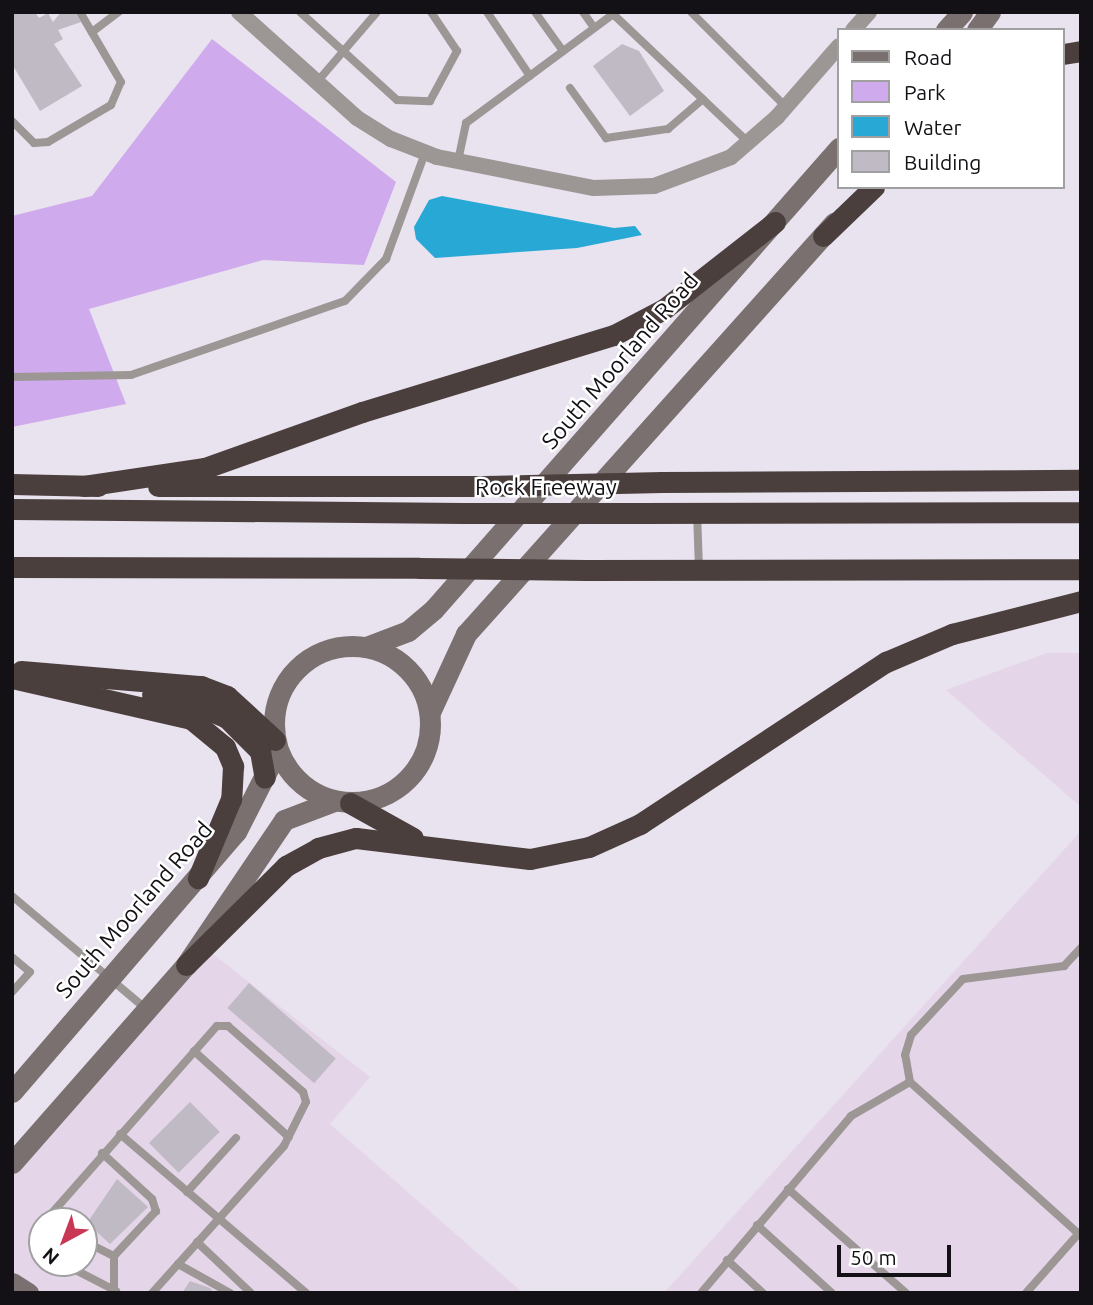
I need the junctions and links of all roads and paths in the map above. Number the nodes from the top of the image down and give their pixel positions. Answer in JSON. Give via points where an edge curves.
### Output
{"nodes":[{"id":1,"x":80,"y":12,"type":"edge"},
{"id":2,"x":119,"y":12,"type":"edge"},
{"id":3,"x":239,"y":12,"type":"edge"},
{"id":4,"x":300,"y":12,"type":"edge"},
{"id":5,"x":377,"y":12,"type":"edge"},
{"id":6,"x":431,"y":12,"type":"edge"},
{"id":7,"x":487,"y":12,"type":"edge"},
{"id":8,"x":535,"y":12,"type":"edge"},
{"id":9,"x":583,"y":12,"type":"edge"},
{"id":10,"x":691,"y":12,"type":"edge"},
{"id":11,"x":869,"y":12,"type":"edge"},
{"id":12,"x":962,"y":12,"type":"edge"},
{"id":13,"x":990,"y":12,"type":"edge"},
{"id":14,"x":615,"y":13,"type":"edge"},
{"id":15,"x":855,"y":28,"type":"edge"},
{"id":16,"x":948,"y":28,"type":"edge"},
{"id":17,"x":978,"y":28,"type":"edge"},
{"id":18,"x":594,"y":29,"type":"junction"},
{"id":19,"x":92,"y":32,"type":"junction"},
{"id":20,"x":838,"y":47,"type":"edge"},
{"id":21,"x":564,"y":51,"type":"junction"},
{"id":22,"x":343,"y":52,"type":"junction"},
{"id":23,"x":530,"y":76,"type":"junction"},
{"id":24,"x":317,"y":82,"type":"junction"},
{"id":25,"x":570,"y":88,"type":"dead end"},
{"id":26,"x":703,"y":99,"type":"junction"},
{"id":27,"x":786,"y":107,"type":"junction"},
{"id":28,"x":12,"y":121,"type":"edge"},
{"id":29,"x":749,"y":143,"type":"junction"},
{"id":30,"x":838,"y":149,"type":"edge"},
{"id":31,"x":425,"y":153,"type":"junction"},
{"id":32,"x":458,"y":161,"type":"junction"},
{"id":33,"x":858,"y":189,"type":"edge"},
{"id":34,"x":872,"y":189,"type":"edge"},
{"id":35,"x":775,"y":222,"type":"junction"},
{"id":36,"x":823,"y":236,"type":"junction"},
{"id":37,"x":12,"y":377,"type":"edge"},
{"id":38,"x":1081,"y":481,"type":"edge"},
{"id":39,"x":12,"y":485,"type":"edge"},
{"id":40,"x":84,"y":486,"type":"junction"},
{"id":41,"x":12,"y":509,"type":"edge"},
{"id":42,"x":697,"y":512,"type":"junction"},
{"id":43,"x":1081,"y":512,"type":"edge"},
{"id":44,"x":12,"y":567,"type":"edge"},
{"id":45,"x":699,"y":569,"type":"junction"},
{"id":46,"x":1081,"y":569,"type":"edge"},
{"id":47,"x":1081,"y":601,"type":"edge"},
{"id":48,"x":366,"y":647,"type":"junction"},
{"id":49,"x":12,"y":671,"type":"edge"},
{"id":50,"x":58,"y":674,"type":"junction"},
{"id":51,"x":12,"y":678,"type":"edge"},
{"id":52,"x":430,"y":712,"type":"junction"},
{"id":53,"x":276,"y":745,"type":"junction"},
{"id":54,"x":265,"y":778,"type":"junction"},
{"id":55,"x":342,"y":802,"type":"junction"},
{"id":56,"x":444,"y":852,"type":"junction"},
{"id":57,"x":198,"y":878,"type":"junction"},
{"id":58,"x":12,"y":896,"type":"edge"},
{"id":59,"x":1081,"y":948,"type":"edge"},
{"id":60,"x":12,"y":957,"type":"edge"},
{"id":61,"x":186,"y":965,"type":"junction"},
{"id":62,"x":110,"y":979,"type":"junction"},
{"id":63,"x":12,"y":992,"type":"edge"},
{"id":64,"x":147,"y":1010,"type":"junction"},
{"id":65,"x":194,"y":1051,"type":"junction"},
{"id":66,"x":910,"y":1082,"type":"junction"},
{"id":67,"x":12,"y":1092,"type":"edge"},
{"id":68,"x":120,"y":1134,"type":"junction"},
{"id":69,"x":289,"y":1137,"type":"junction"},
{"id":70,"x":236,"y":1138,"type":"dead end"},
{"id":71,"x":103,"y":1153,"type":"junction"},
{"id":72,"x":12,"y":1163,"type":"edge"},
{"id":73,"x":788,"y":1189,"type":"junction"},
{"id":74,"x":187,"y":1192,"type":"junction"},
{"id":75,"x":58,"y":1207,"type":"edge"},
{"id":76,"x":219,"y":1219,"type":"junction"},
{"id":77,"x":757,"y":1225,"type":"junction"},
{"id":78,"x":1080,"y":1234,"type":"edge"},
{"id":79,"x":197,"y":1242,"type":"junction"},
{"id":80,"x":98,"y":1248,"type":"edge"},
{"id":81,"x":114,"y":1256,"type":"junction"},
{"id":82,"x":727,"y":1260,"type":"junction"},
{"id":83,"x":178,"y":1264,"type":"junction"},
{"id":84,"x":88,"y":1277,"type":"edge"},
{"id":85,"x":12,"y":1283,"type":"edge"},
{"id":86,"x":297,"y":1285,"type":"junction"},
{"id":87,"x":116,"y":1292,"type":"edge"},
{"id":88,"x":28,"y":1293,"type":"edge"},
{"id":89,"x":152,"y":1293,"type":"edge"},
{"id":90,"x":230,"y":1293,"type":"edge"},
{"id":91,"x":251,"y":1293,"type":"edge"},
{"id":92,"x":290,"y":1293,"type":"edge"},
{"id":93,"x":306,"y":1293,"type":"edge"},
{"id":94,"x":701,"y":1293,"type":"edge"},
{"id":95,"x":763,"y":1293,"type":"edge"},
{"id":96,"x":832,"y":1293,"type":"edge"},
{"id":97,"x":906,"y":1293,"type":"edge"},
{"id":98,"x":1026,"y":1293,"type":"edge"}],
"edges":[{"from":1,"to":19,"type":"lane"},
{"from":2,"to":19,"type":"lane"},
{"from":3,"to":24,"type":"street"},
{"from":4,"to":22,"type":"lane"},
{"from":5,"to":22,"type":"lane"},
{"from":6,"to":22,"type":"lane","via":[[457,51],[430,101],[397,100]]},
{"from":7,"to":23,"type":"lane"},
{"from":8,"to":21,"type":"lane"},
{"from":9,"to":18,"type":"lane"},
{"from":10,"to":27,"type":"lane"},
{"from":11,"to":15,"type":"street"},
{"from":12,"to":16,"type":"main road"},
{"from":13,"to":17,"type":"main road"},
{"from":14,"to":18,"type":"lane"},
{"from":14,"to":26,"type":"lane"},
{"from":18,"to":21,"type":"lane"},
{"from":19,"to":28,"type":"lane","via":[[121,82],[111,105],[48,142],[34,143]]},
{"from":20,"to":27,"type":"street"},
{"from":21,"to":23,"type":"lane"},
{"from":22,"to":24,"type":"lane"},
{"from":23,"to":32,"type":"lane","via":[[467,123]]},
{"from":24,"to":31,"type":"street","via":[[365,123]]},
{"from":25,"to":26,"type":"lane","via":[[606,138],[668,129]]},
{"from":26,"to":29,"type":"lane"},
{"from":27,"to":29,"type":"street"},
{"from":29,"to":32,"type":"street","via":[[700,173],[630,189]]},
{"from":30,"to":35,"type":"main road","name":"South Moorland Road"},
{"from":31,"to":32,"type":"street"},
{"from":31,"to":37,"type":"lane","via":[[386,259],[345,301],[131,375]]},
{"from":33,"to":36,"type":"main road"},
{"from":34,"to":36,"type":"highway"},
{"from":35,"to":40,"type":"highway","via":[[664,310],[614,335],[362,412],[205,468]]},
{"from":35,"to":48,"type":"main road","name":"South Moorland Road","via":[[435,609],[408,631]]},
{"from":36,"to":52,"type":"main road","via":[[466,634]]},
{"from":38,"to":40,"type":"highway","bridge":true},
{"from":39,"to":40,"type":"highway"},
{"from":41,"to":42,"type":"highway","name":"Rock Freeway","bridge":true},
{"from":42,"to":43,"type":"highway","name":"Rock Freeway"},
{"from":42,"to":45,"type":"lane"},
{"from":44,"to":45,"type":"highway","bridge":true},
{"from":45,"to":46,"type":"highway"},
{"from":47,"to":56,"type":"highway","via":[[952,634],[886,662],[639,824],[589,847],[530,859]]},
{"from":48,"to":52,"type":"main road","via":[[408,670]]},
{"from":48,"to":53,"type":"main road","via":[[316,654],[295,670],[277,703]]},
{"from":49,"to":50,"type":"highway"},
{"from":50,"to":53,"type":"highway","via":[[201,686],[227,696]]},
{"from":50,"to":54,"type":"highway","via":[[211,708],[260,751]]},
{"from":51,"to":57,"type":"highway","via":[[191,719],[225,747],[233,766],[231,799]]},
{"from":52,"to":55,"type":"main road","via":[[424,757],[411,776],[393,791]]},
{"from":53,"to":54,"type":"main road","name":"South Moorland Road"},
{"from":53,"to":55,"type":"main road","via":[[310,791]]},
{"from":54,"to":57,"type":"main road","name":"South Moorland Road","via":[[236,832]]},
{"from":55,"to":56,"type":"highway"},
{"from":55,"to":61,"type":"main road","via":[[284,820]]},
{"from":56,"to":61,"type":"highway","via":[[356,838],[318,848],[286,866]]},
{"from":57,"to":62,"type":"main road","name":"South Moorland Road"},
{"from":58,"to":62,"type":"lane"},
{"from":59,"to":66,"type":"lane","via":[[1064,966],[963,979],[911,1035],[905,1055]]},
{"from":60,"to":63,"type":"lane","via":[[30,972]]},
{"from":61,"to":64,"type":"main road"},
{"from":62,"to":64,"type":"lane"},
{"from":62,"to":67,"type":"main road","name":"South Moorland Road"},
{"from":64,"to":72,"type":"main road"},
{"from":65,"to":68,"type":"lane"},
{"from":65,"to":69,"type":"lane"},
{"from":65,"to":69,"type":"lane","via":[[217,1026],[229,1026],[303,1092],[306,1102]]},
{"from":66,"to":73,"type":"lane","via":[[851,1116]]},
{"from":66,"to":78,"type":"lane"},
{"from":68,"to":71,"type":"lane"},
{"from":68,"to":74,"type":"lane"},
{"from":69,"to":76,"type":"lane"},
{"from":70,"to":74,"type":"lane"},
{"from":71,"to":75,"type":"lane"},
{"from":71,"to":81,"type":"lane","via":[[152,1199],[156,1211]]},
{"from":73,"to":77,"type":"lane"},
{"from":73,"to":97,"type":"lane"},
{"from":74,"to":76,"type":"lane"},
{"from":76,"to":79,"type":"lane"},
{"from":76,"to":86,"type":"lane"},
{"from":77,"to":82,"type":"lane"},
{"from":77,"to":96,"type":"lane"},
{"from":78,"to":98,"type":"lane"},
{"from":79,"to":83,"type":"lane"},
{"from":79,"to":91,"type":"lane"},
{"from":80,"to":81,"type":"lane"},
{"from":81,"to":87,"type":"lane"},
{"from":82,"to":94,"type":"lane"},
{"from":82,"to":95,"type":"lane"},
{"from":83,"to":89,"type":"lane"},
{"from":83,"to":90,"type":"lane"},
{"from":84,"to":87,"type":"lane"},
{"from":85,"to":88,"type":"main road"},
{"from":86,"to":92,"type":"lane"},
{"from":86,"to":93,"type":"lane"}]}
